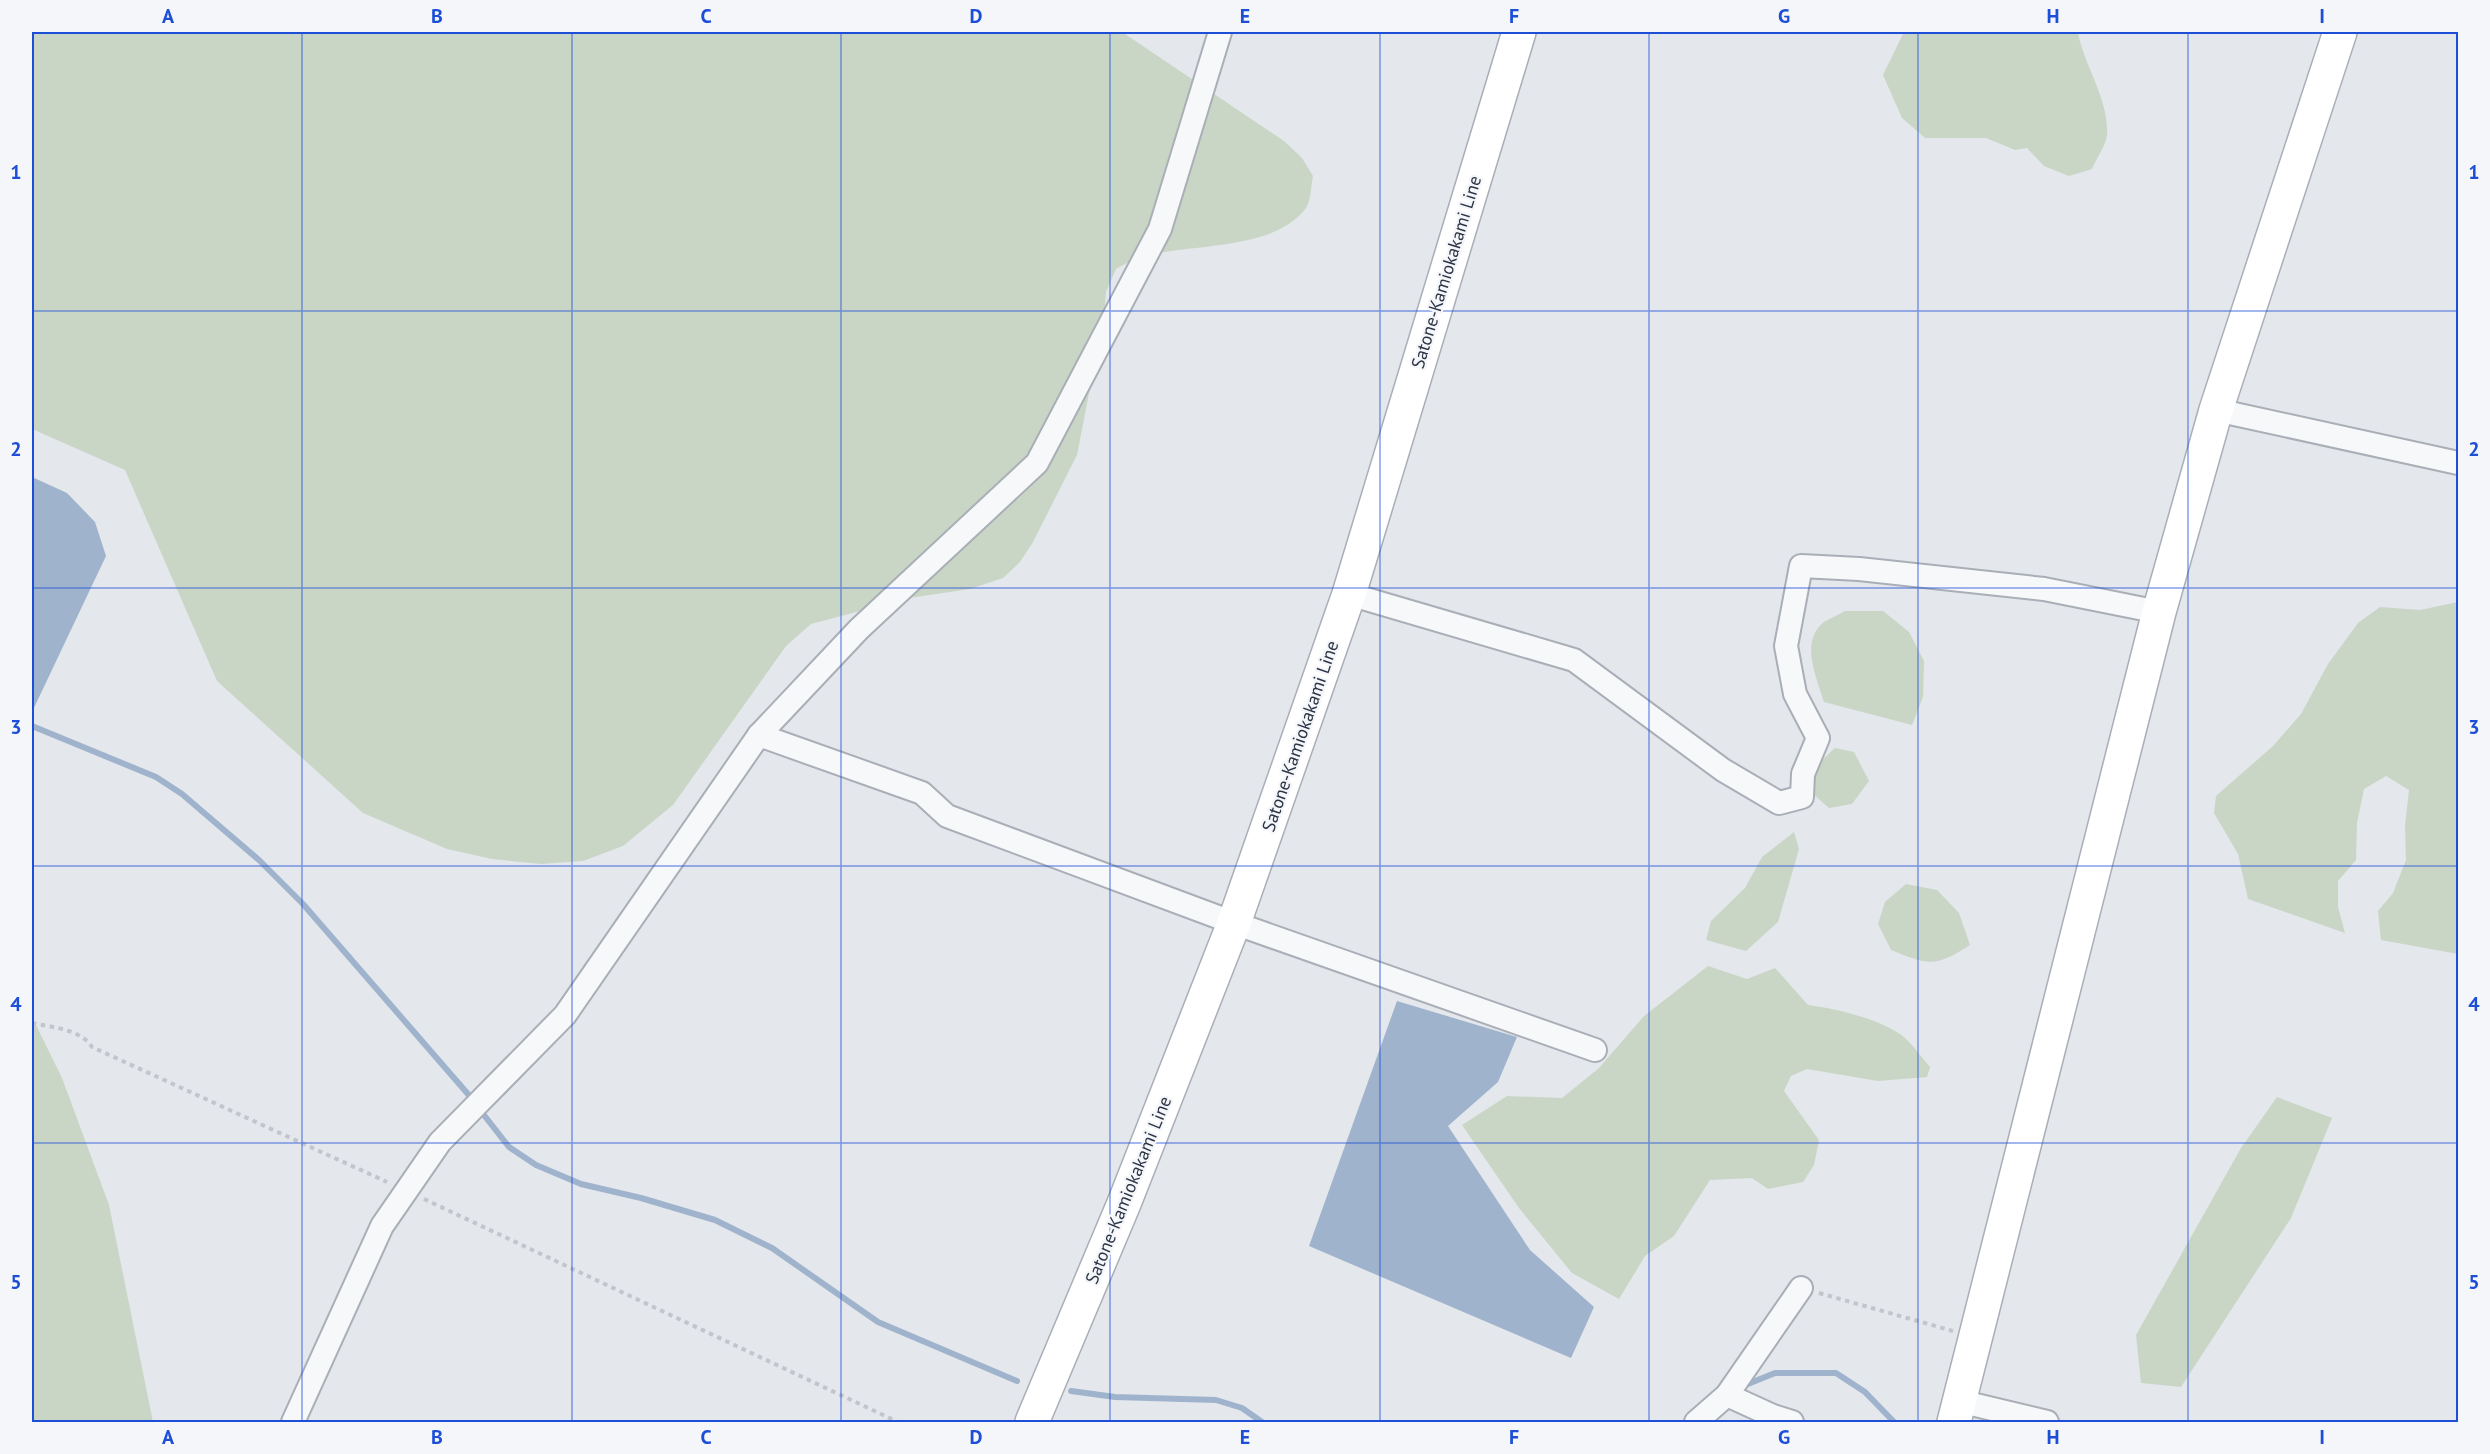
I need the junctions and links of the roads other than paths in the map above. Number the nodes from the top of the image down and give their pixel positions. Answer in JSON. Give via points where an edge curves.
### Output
{"nodes":[{"id":1,"x":1220,"y":32,"type":"edge"},
{"id":2,"x":1519,"y":32,"type":"edge"},
{"id":3,"x":2340,"y":32,"type":"edge"},
{"id":4,"x":2216,"y":410,"type":"junction"},
{"id":5,"x":2458,"y":462,"type":"edge"},
{"id":6,"x":1349,"y":594,"type":"junction"},
{"id":7,"x":2159,"y":612,"type":"junction"},
{"id":8,"x":759,"y":735,"type":"junction"},
{"id":9,"x":1234,"y":923,"type":"junction"},
{"id":10,"x":1594,"y":1050,"type":"dead end"},
{"id":11,"x":1801,"y":1288,"type":"road end"},
{"id":12,"x":1727,"y":1395,"type":"junction"},
{"id":13,"x":1957,"y":1412,"type":"edge"},
{"id":14,"x":293,"y":1422,"type":"edge"},
{"id":15,"x":1032,"y":1422,"type":"edge"},
{"id":16,"x":1696,"y":1422,"type":"edge"},
{"id":17,"x":1792,"y":1422,"type":"edge"},
{"id":18,"x":2047,"y":1422,"type":"edge"}],
"edges":[{"from":1,"to":8,"type":"street","via":[[1160,229],[1037,463],[858,629]]},
{"from":2,"to":6,"type":"main road","name":"Satone-Kamiokakami Line"},
{"from":3,"to":4,"type":"main road"},
{"from":4,"to":5,"type":"street"},
{"from":4,"to":7,"type":"main road"},
{"from":6,"to":7,"type":"street","via":[[1574,660],[1724,770],[1779,803],[1802,797],[1803,774],[1818,738],[1795,694],[1786,646],[1801,566],[2044,589]]},
{"from":6,"to":9,"type":"main road","name":"Satone-Kamiokakami Line"},
{"from":7,"to":13,"type":"main road"},
{"from":8,"to":9,"type":"street","via":[[922,794],[947,816]]},
{"from":8,"to":14,"type":"street","via":[[565,1015],[440,1142],[382,1226]]},
{"from":9,"to":10,"type":"street"},
{"from":9,"to":15,"type":"main road","name":"Satone-Kamiokakami Line","via":[[1125,1201]]},
{"from":11,"to":12,"type":"street"},
{"from":12,"to":16,"type":"street"},
{"from":12,"to":17,"type":"street"},
{"from":13,"to":18,"type":"street"}]}
